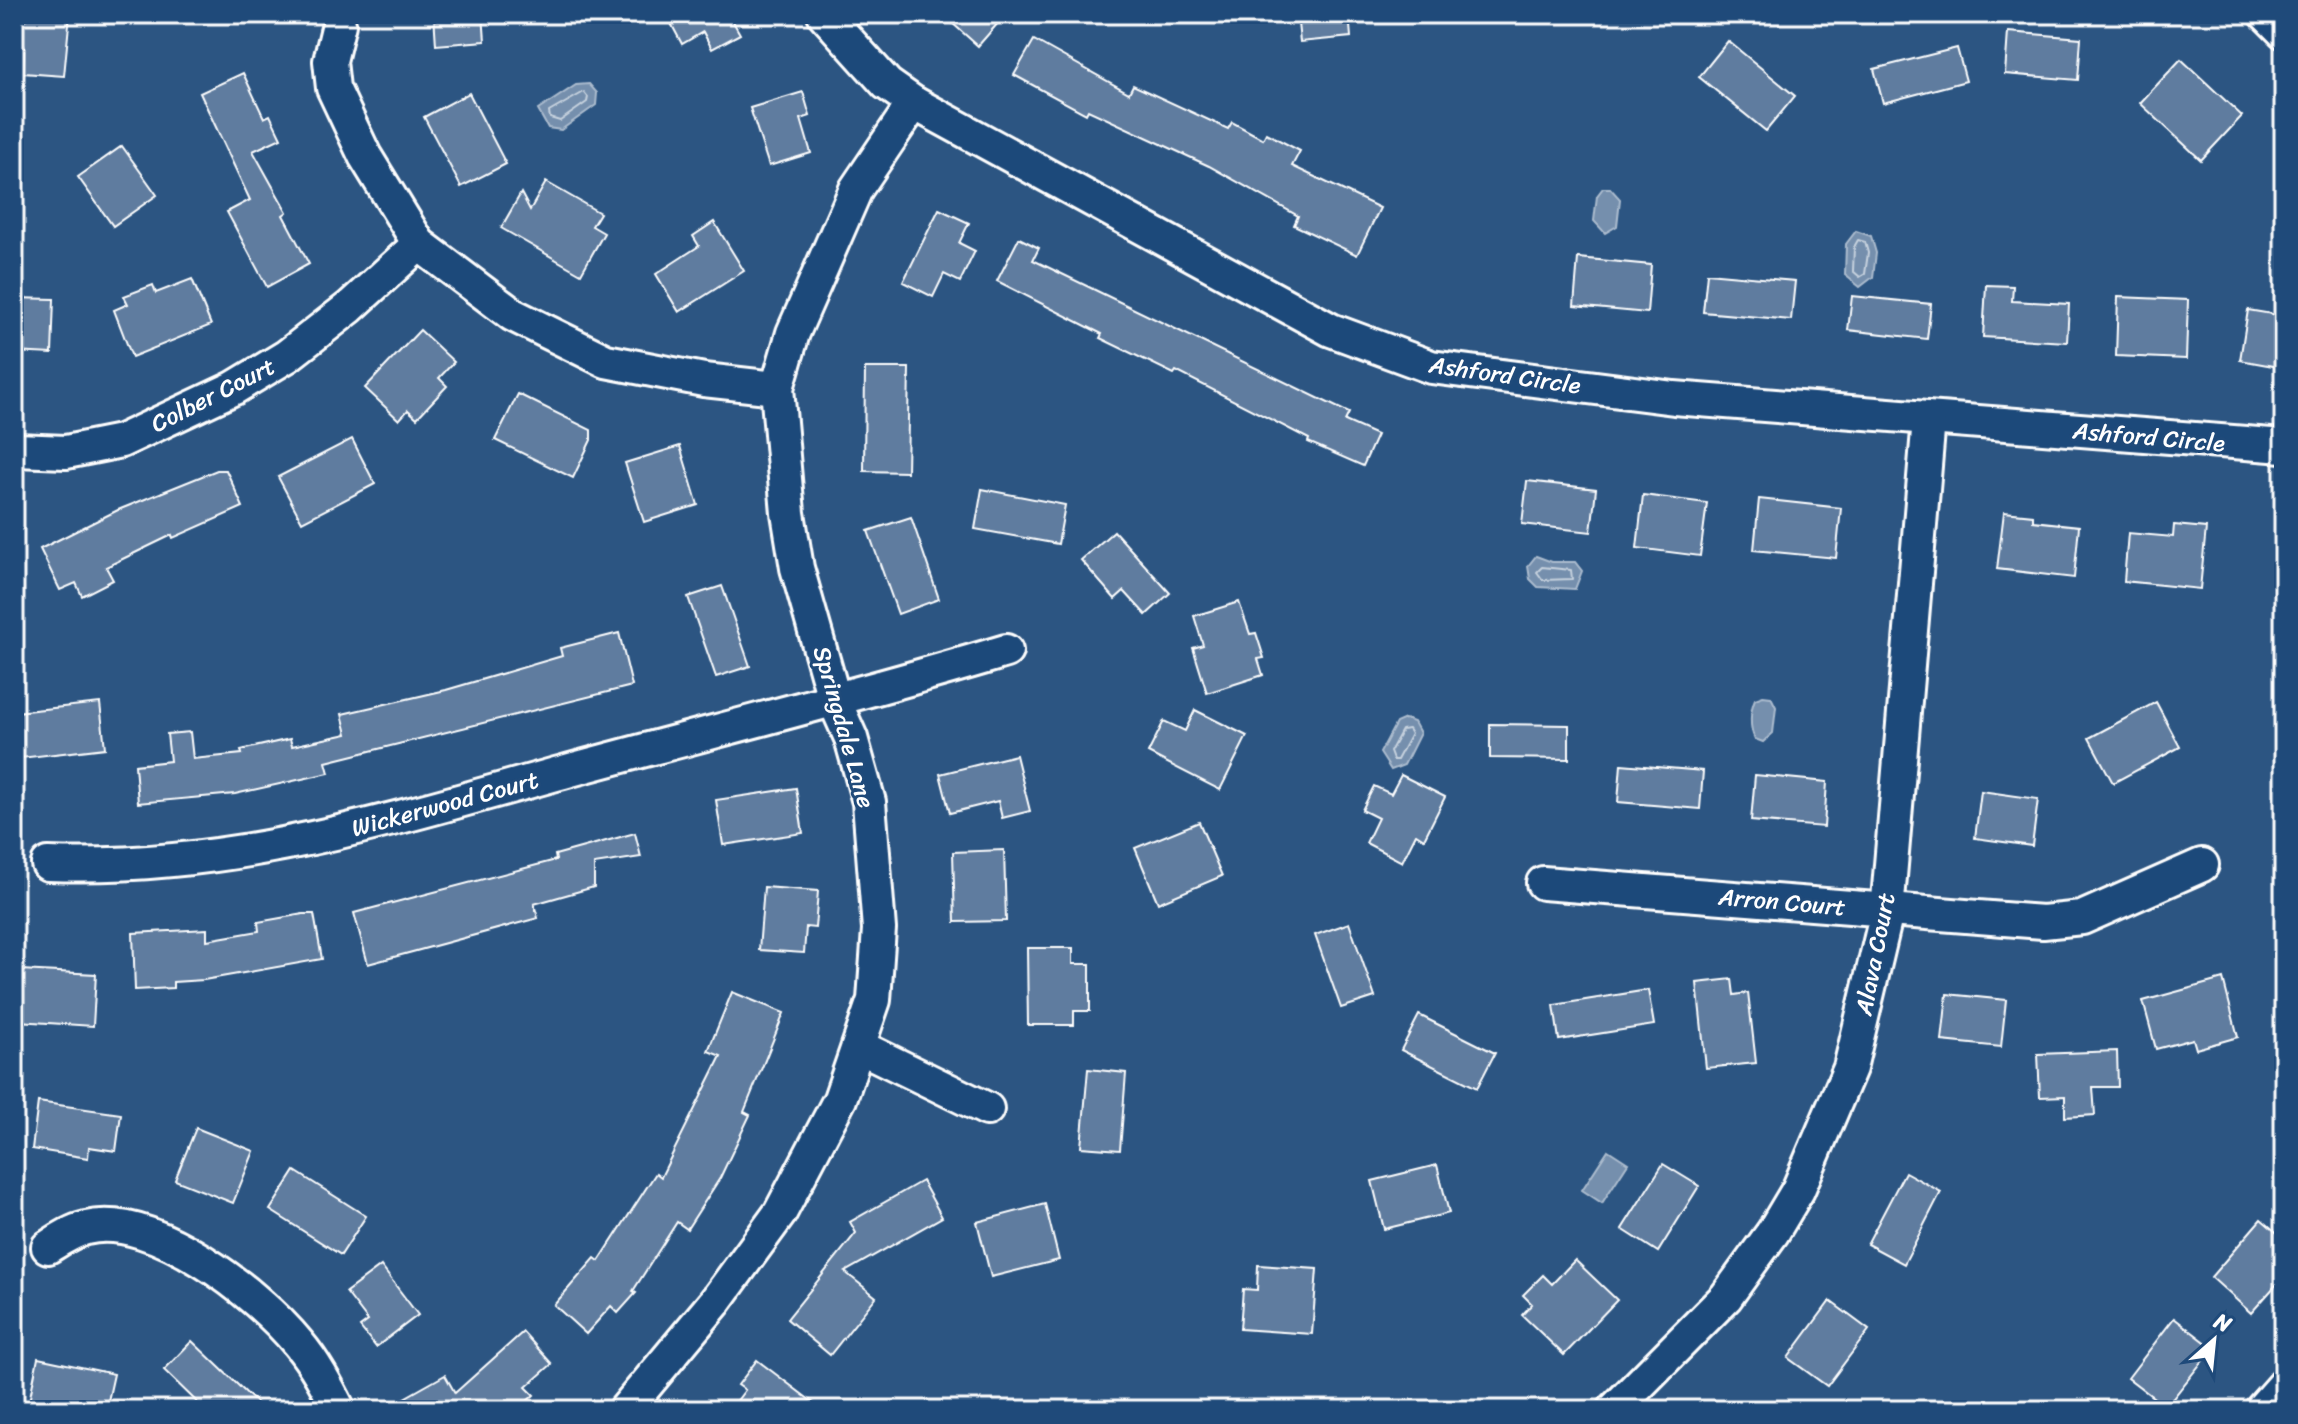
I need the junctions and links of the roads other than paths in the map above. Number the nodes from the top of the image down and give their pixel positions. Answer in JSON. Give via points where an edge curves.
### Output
{"nodes":[{"id":1,"x":824,"y":14,"type":"edge"},
{"id":2,"x":2266,"y":14,"type":"edge"},
{"id":3,"x":339,"y":24,"type":"dead end"},
{"id":4,"x":2284,"y":32,"type":"edge"},
{"id":5,"x":914,"y":103,"type":"junction"},
{"id":6,"x":419,"y":244,"type":"junction"},
{"id":7,"x":777,"y":388,"type":"junction"},
{"id":8,"x":1929,"y":419,"type":"junction"},
{"id":9,"x":2284,"y":446,"type":"edge"},
{"id":10,"x":16,"y":450,"type":"edge"},
{"id":11,"x":1006,"y":651,"type":"dead end"},
{"id":12,"x":835,"y":702,"type":"junction"},
{"id":13,"x":48,"y":864,"type":"dead end"},
{"id":14,"x":2202,"y":865,"type":"dead end"},
{"id":15,"x":1543,"y":883,"type":"dead end"},
{"id":16,"x":1887,"y":912,"type":"junction"},
{"id":17,"x":860,"y":1047,"type":"junction"},
{"id":18,"x":987,"y":1109,"type":"dead end"},
{"id":19,"x":48,"y":1247,"type":"dead end"},
{"id":20,"x":339,"y":1410,"type":"edge"},
{"id":21,"x":625,"y":1410,"type":"edge"},
{"id":22,"x":1614,"y":1410,"type":"edge"}],
"edges":[{"from":1,"to":5,"type":"street","name":"Ashford Circle","via":[[887,84]]},
{"from":2,"to":4,"type":"street"},
{"from":3,"to":6,"type":"street","via":[[330,61],[333,88],[365,156]]},
{"from":5,"to":7,"type":"street","name":"Springdale Lane","via":[[843,216],[793,333]]},
{"from":5,"to":8,"type":"street","name":"Ashford Circle","via":[[1232,279],[1385,353],[1431,367],[1674,398]]},
{"from":6,"to":7,"type":"street","via":[[513,315],[606,361]]},
{"from":6,"to":10,"type":"street","name":"Colber Court","via":[[287,356],[234,388],[121,441],[66,452]]},
{"from":7,"to":12,"type":"street","name":"Springdale Lane","via":[[797,568]]},
{"from":8,"to":9,"type":"street","name":"Ashford Circle"},
{"from":8,"to":16,"type":"street","name":"Alava Court"},
{"from":11,"to":12,"type":"street","name":"Wickerwood Court"},
{"from":12,"to":13,"type":"street","name":"Wickerwood Court","via":[[374,827],[157,863]]},
{"from":12,"to":17,"type":"street","name":"Springdale Lane","via":[[862,775],[875,843],[878,963]]},
{"from":14,"to":16,"type":"street","name":"Arron Court","via":[[2082,918],[2043,922]]},
{"from":15,"to":16,"type":"street","name":"Arron Court"},
{"from":16,"to":22,"type":"street","name":"Alava Court","via":[[1850,1068],[1798,1190],[1726,1297]]},
{"from":17,"to":18,"type":"street"},
{"from":17,"to":21,"type":"street","name":"Springdale Lane","via":[[840,1099],[780,1213]]},
{"from":19,"to":20,"type":"street","via":[[86,1227],[101,1227],[135,1231],[187,1252],[277,1318],[316,1366]]}]}
